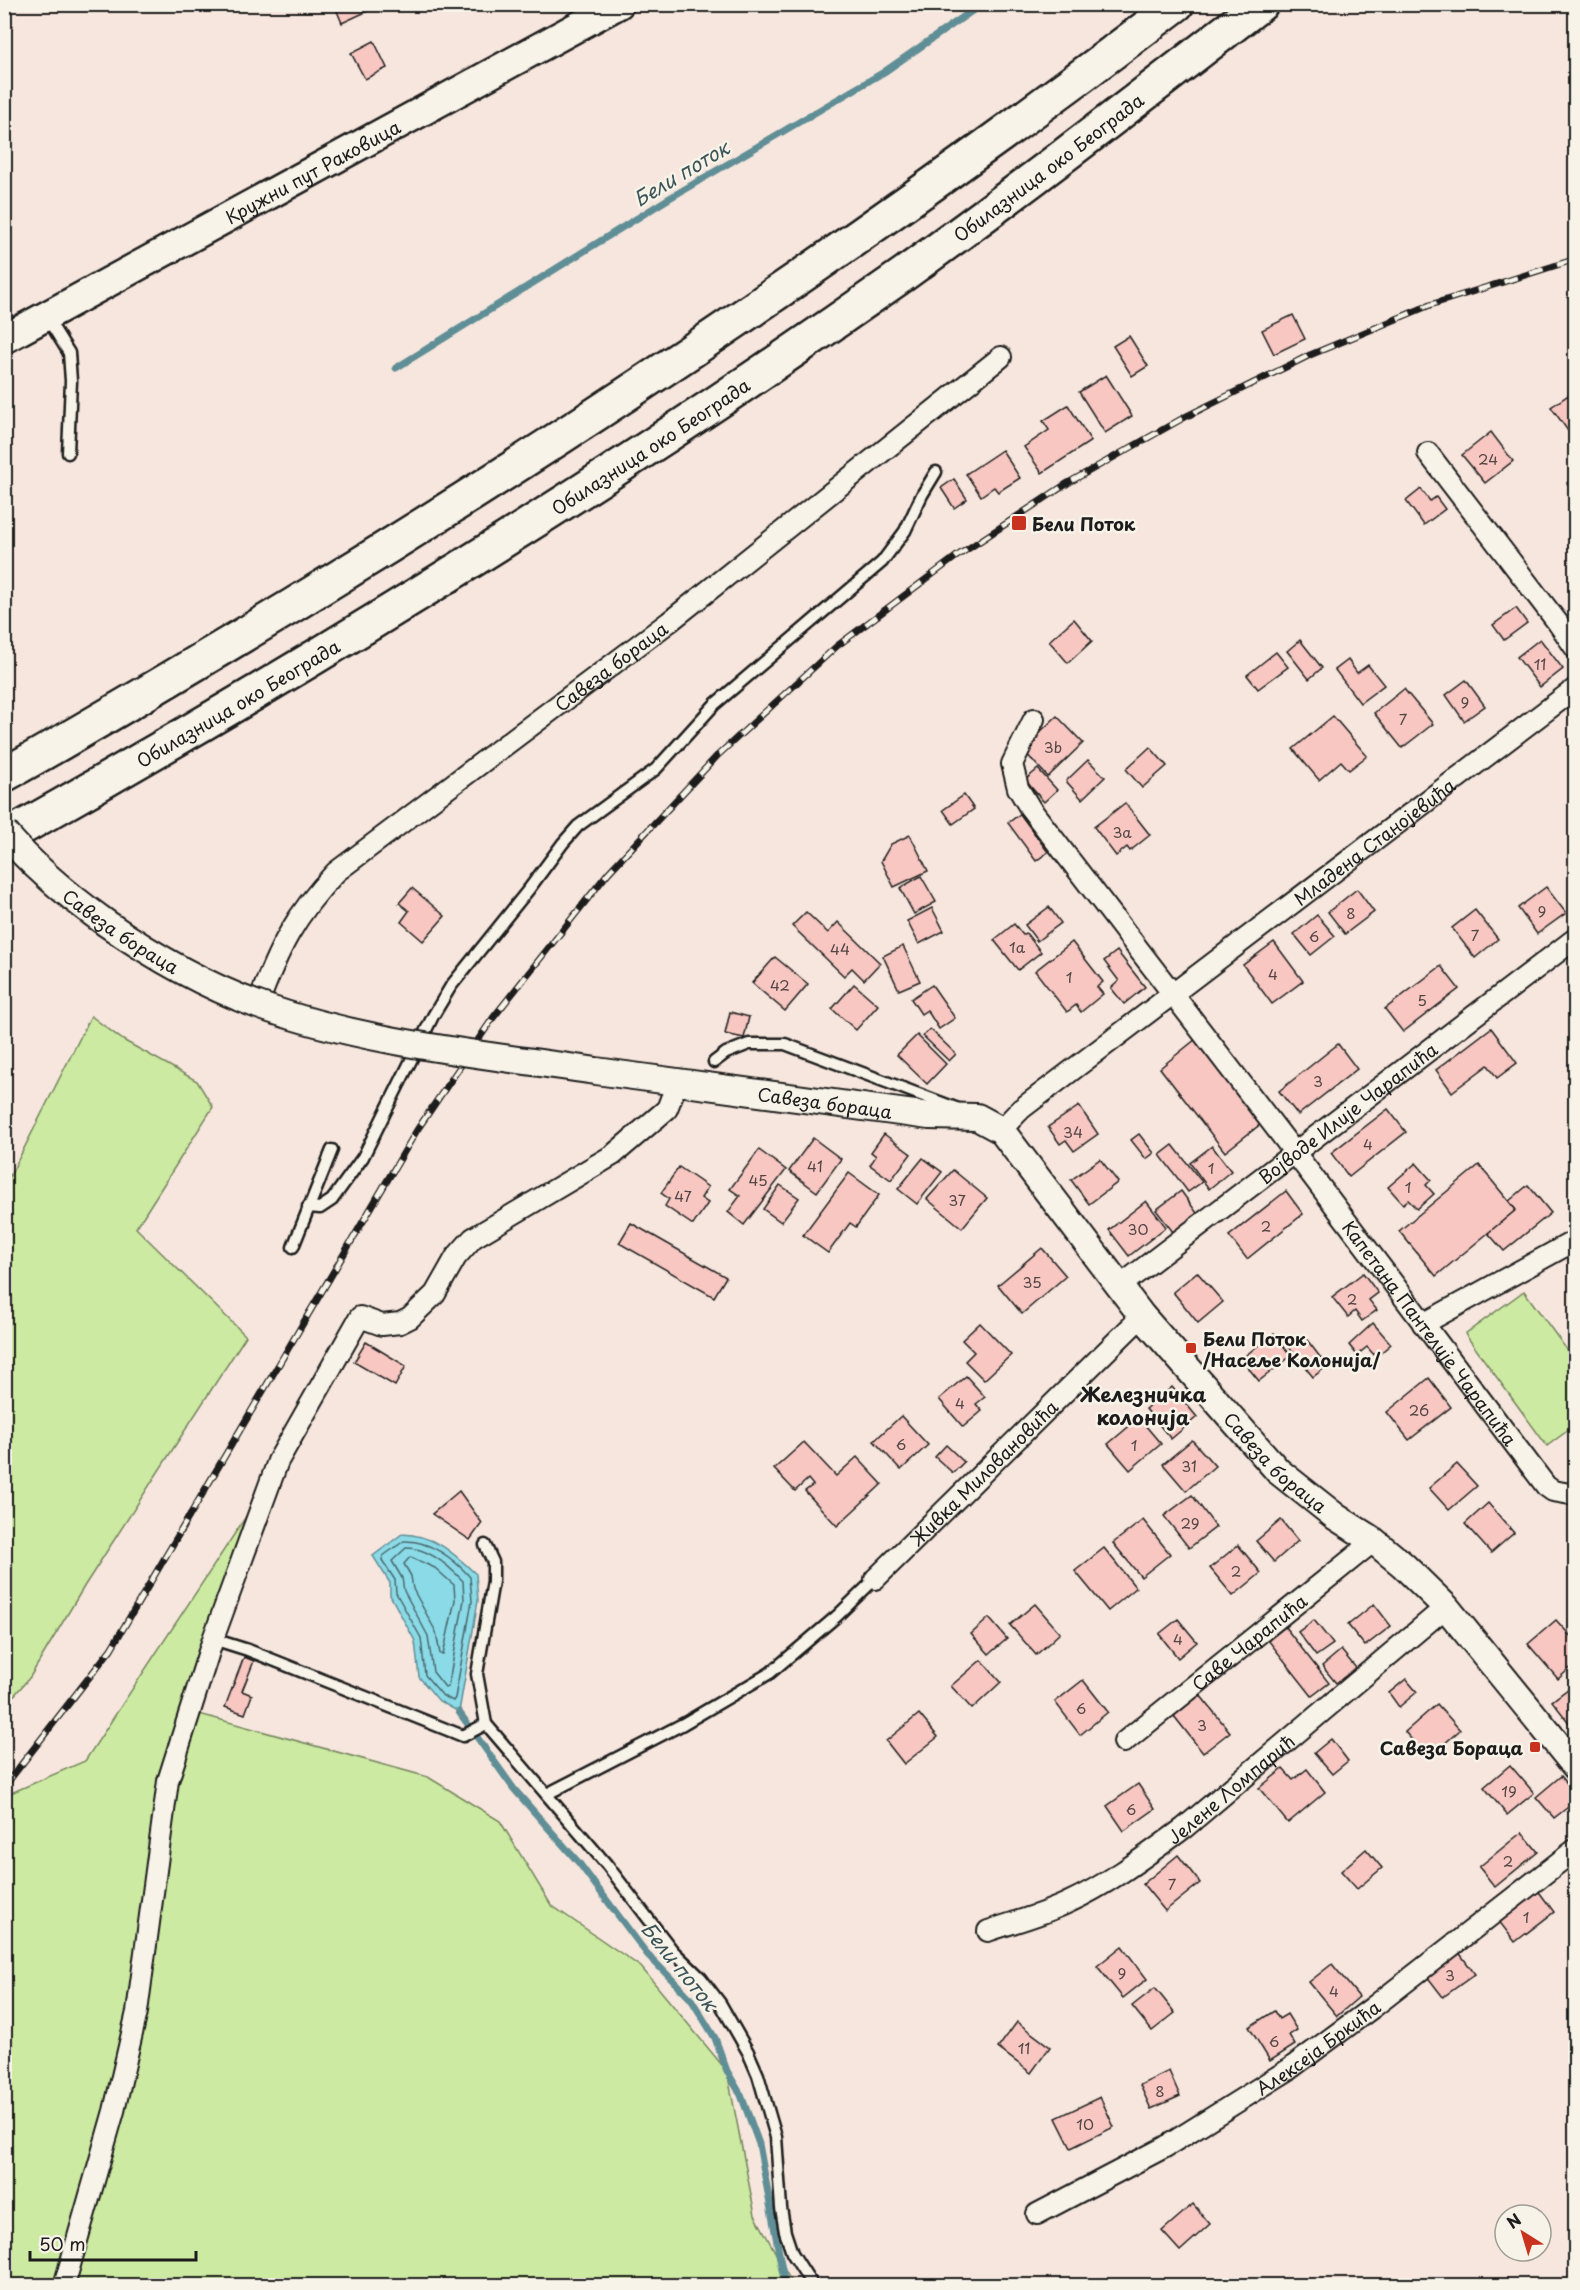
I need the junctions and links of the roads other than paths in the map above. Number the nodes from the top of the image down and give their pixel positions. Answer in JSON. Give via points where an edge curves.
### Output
{"nodes":[{"id":1,"x":619,"y":4,"type":"edge"},
{"id":2,"x":1177,"y":4,"type":"edge"},
{"id":3,"x":1261,"y":4,"type":"edge"},
{"id":4,"x":46,"y":316,"type":"junction"},
{"id":5,"x":4,"y":339,"type":"edge"},
{"id":6,"x":1001,"y":357,"type":"dead end"},
{"id":7,"x":68,"y":453,"type":"dead end"},
{"id":8,"x":1428,"y":453,"type":"dead end"},
{"id":9,"x":936,"y":472,"type":"dead end"},
{"id":10,"x":1575,"y":649,"type":"edge"},
{"id":11,"x":1575,"y":688,"type":"edge"},
{"id":12,"x":1034,"y":719,"type":"dead end"},
{"id":13,"x":4,"y":775,"type":"edge"},
{"id":14,"x":4,"y":832,"type":"edge"},
{"id":15,"x":4,"y":838,"type":"edge"},
{"id":16,"x":1575,"y":938,"type":"edge"},
{"id":17,"x":1172,"y":994,"type":"junction"},
{"id":18,"x":258,"y":1004,"type":"junction"},
{"id":19,"x":714,"y":1062,"type":"dead end"},
{"id":20,"x":677,"y":1083,"type":"junction"},
{"id":21,"x":969,"y":1116,"type":"junction"},
{"id":22,"x":1001,"y":1130,"type":"junction"},
{"id":23,"x":332,"y":1150,"type":"dead end"},
{"id":24,"x":1296,"y":1153,"type":"junction"},
{"id":25,"x":308,"y":1207,"type":"junction"},
{"id":26,"x":1574,"y":1242,"type":"edge"},
{"id":27,"x":293,"y":1247,"type":"dead end"},
{"id":28,"x":1120,"y":1286,"type":"junction"},
{"id":29,"x":1142,"y":1316,"type":"junction"},
{"id":30,"x":1423,"y":1324,"type":"junction"},
{"id":31,"x":1575,"y":1495,"type":"edge"},
{"id":32,"x":1374,"y":1541,"type":"junction"},
{"id":33,"x":485,"y":1545,"type":"dead end"},
{"id":34,"x":875,"y":1580,"type":"joint"},
{"id":35,"x":1446,"y":1607,"type":"junction"},
{"id":36,"x":213,"y":1640,"type":"junction"},
{"id":37,"x":484,"y":1725,"type":"junction"},
{"id":38,"x":1124,"y":1742,"type":"dead end"},
{"id":39,"x":1571,"y":1752,"type":"edge"},
{"id":40,"x":548,"y":1794,"type":"junction"},
{"id":41,"x":1575,"y":1849,"type":"edge"},
{"id":42,"x":988,"y":1931,"type":"dead end"},
{"id":43,"x":1038,"y":2214,"type":"dead end"},
{"id":44,"x":64,"y":2286,"type":"edge"},
{"id":45,"x":813,"y":2286,"type":"edge"}],
"edges":[{"from":1,"to":4,"type":"main road","name":"Кружни пут Раковица"},
{"from":2,"to":13,"type":"highway","via":[[892,214],[640,386],[361,564]]},
{"from":3,"to":15,"type":"highway","name":"Обилазница око Београда","via":[[960,233],[696,416],[374,622]]},
{"from":4,"to":5,"type":"main road","name":"Кружни пут Раковица"},
{"from":4,"to":7,"type":"lane","via":[[69,353]]},
{"from":6,"to":18,"type":"street","name":"Савеза бораца","via":[[669,622],[336,872],[294,922]]},
{"from":8,"to":10,"type":"street"},
{"from":9,"to":25,"type":"lane","via":[[905,531],[882,562],[715,705],[656,769],[578,826],[563,843],[451,986],[363,1157],[332,1200],[320,1208]]},
{"from":11,"to":17,"type":"street","name":"Младена Станојевића"},
{"from":12,"to":17,"type":"street","via":[[1012,764],[1018,788]]},
{"from":14,"to":18,"type":"street","name":"Савеза бораца","bridge":true,"via":[[56,883],[122,933],[211,985]]},
{"from":16,"to":24,"type":"street","name":"Војводе Илије Чарапића"},
{"from":17,"to":22,"type":"street","name":"Младена Станојевића","via":[[1021,1109]]},
{"from":17,"to":24,"type":"street","name":"Капетана Пантелије Чарапића"},
{"from":18,"to":20,"type":"street","name":"Савеза бораца","bridge":true,"via":[[374,1037]]},
{"from":19,"to":21,"type":"lane","name":"Савеза бораца","via":[[749,1044],[785,1044],[949,1104]]},
{"from":20,"to":21,"type":"street","name":"Савеза бораца","via":[[929,1116]]},
{"from":20,"to":36,"type":"street","via":[[667,1109],[613,1155],[473,1238],[456,1257],[435,1294],[410,1318],[382,1325],[360,1317],[278,1461]]},
{"from":21,"to":22,"type":"street","name":"Савеза бораца","via":[[986,1120]]},
{"from":22,"to":28,"type":"street","name":"Савеза бораца"},
{"from":23,"to":25,"type":"lane"},
{"from":24,"to":28,"type":"street","name":"Војводе Илије Чарапића"},
{"from":24,"to":30,"type":"street","name":"Капетана Пантелије Чарапића"},
{"from":25,"to":27,"type":"lane"},
{"from":26,"to":30,"type":"street"},
{"from":28,"to":29,"type":"street","name":"Савеза бораца"},
{"from":29,"to":32,"type":"street","name":"Савеза бораца","via":[[1278,1471]]},
{"from":29,"to":34,"type":"street","name":"Живка Миловановића"},
{"from":30,"to":31,"type":"street","name":"Капетана Пантелије Чарапића","via":[[1546,1486]]},
{"from":32,"to":35,"type":"street","name":"Савеза бораца"},
{"from":32,"to":38,"type":"street","name":"Саве Чарапића"},
{"from":33,"to":37,"type":"lane","via":[[493,1562],[493,1581],[477,1674]]},
{"from":34,"to":40,"type":"lane","via":[[770,1673],[683,1724]]},
{"from":35,"to":39,"type":"street","name":"Савеза бораца"},
{"from":35,"to":42,"type":"street","name":"Јелене Ломпарић","via":[[1147,1855],[1065,1905]]},
{"from":36,"to":37,"type":"lane","via":[[248,1650],[463,1736]]},
{"from":36,"to":44,"type":"street","via":[[168,1781],[137,2012],[114,2111]]},
{"from":37,"to":40,"type":"lane"},
{"from":40,"to":45,"type":"lane","via":[[673,1951],[701,1978],[748,2052],[776,2137],[785,2232],[792,2253]]},
{"from":41,"to":43,"type":"street","name":"Алексеја Бркића","via":[[1288,2070],[1165,2147]]}]}
